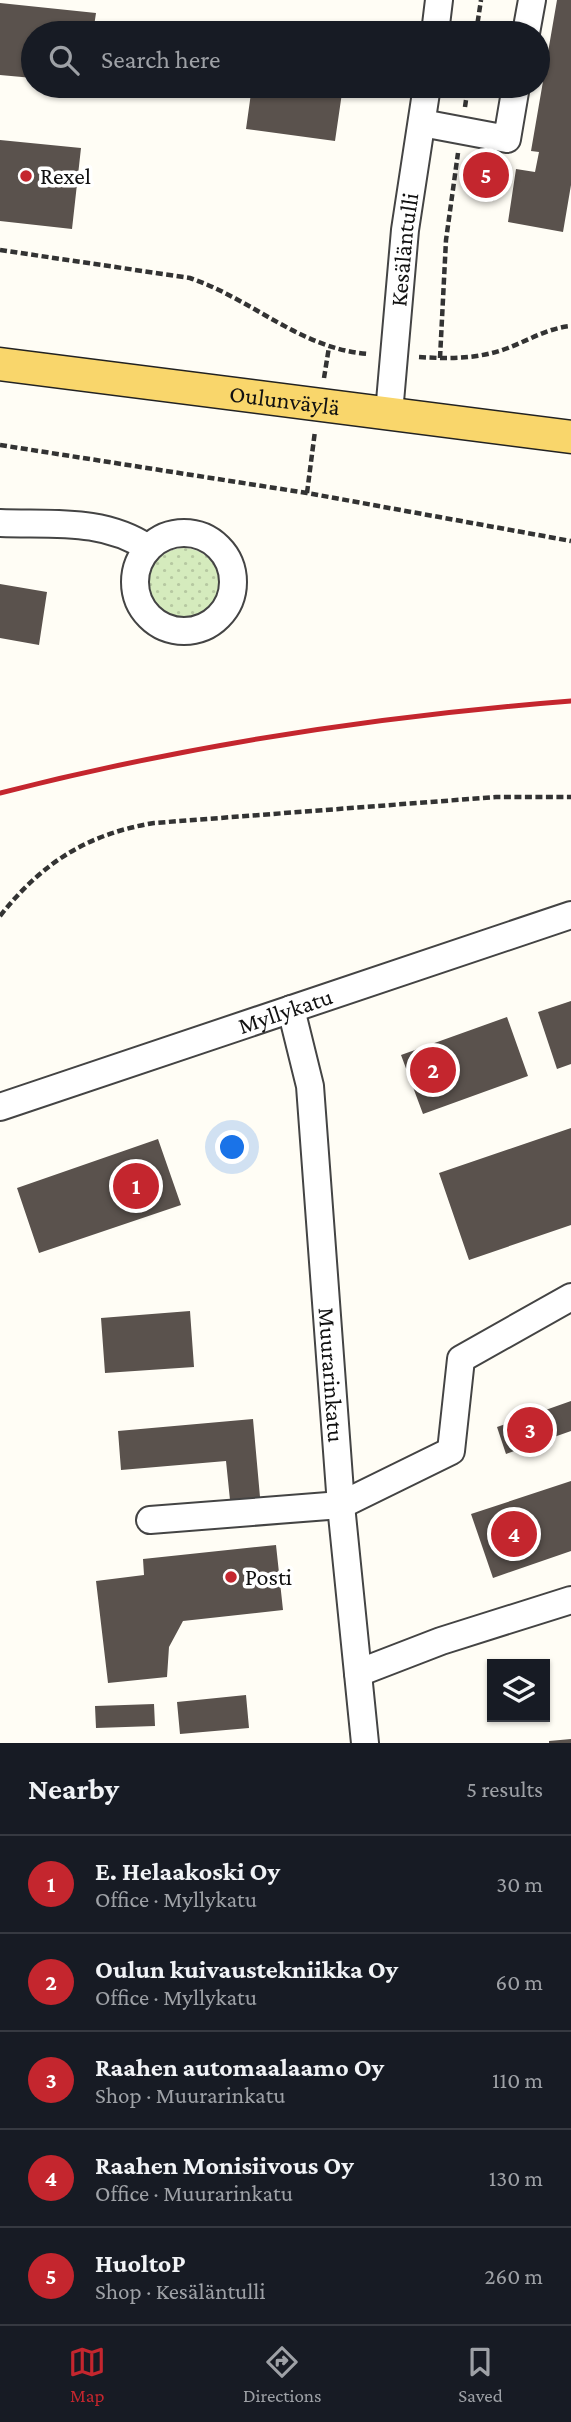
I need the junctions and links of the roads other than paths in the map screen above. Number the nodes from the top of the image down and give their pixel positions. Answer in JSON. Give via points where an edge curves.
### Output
{"nodes":[{"id":1,"x":439,"y":0,"type":"edge"},
{"id":2,"x":532,"y":0,"type":"edge"},
{"id":3,"x":436,"y":21,"type":"edge"},
{"id":4,"x":528,"y":21,"type":"edge"},
{"id":5,"x":425,"y":98,"type":"edge"},
{"id":6,"x":514,"y":98,"type":"edge"},
{"id":7,"x":422,"y":123,"type":"junction"},
{"id":8,"x":0,"y":364,"type":"edge"},
{"id":9,"x":389,"y":413,"type":"junction"},
{"id":10,"x":571,"y":437,"type":"edge"},
{"id":11,"x":0,"y":523,"type":"edge"},
{"id":12,"x":148,"y":548,"type":"dead end"},
{"id":13,"x":571,"y":915,"type":"edge"},
{"id":14,"x":291,"y":1009,"type":"junction"},
{"id":15,"x":0,"y":1107,"type":"edge"},
{"id":16,"x":571,"y":1297,"type":"edge"},
{"id":17,"x":341,"y":1505,"type":"junction"},
{"id":18,"x":150,"y":1520,"type":"dead end"},
{"id":19,"x":571,"y":1600,"type":"edge"},
{"id":20,"x":358,"y":1673,"type":"junction"},
{"id":21,"x":365,"y":1743,"type":"edge"}],
"edges":[{"from":1,"to":3,"type":"street"},
{"from":2,"to":4,"type":"street"},
{"from":5,"to":7,"type":"street","name":"Kesäläntulli"},
{"from":6,"to":7,"type":"street","via":[[507,139]]},
{"from":7,"to":9,"type":"street","name":"Kesäläntulli","via":[[405,230]]},
{"from":8,"to":9,"type":"main road","name":"Oulunväylä"},
{"from":9,"to":10,"type":"main road","name":"Oulunväylä"},
{"from":11,"to":12,"type":"street","via":[[103,528]]},
{"from":13,"to":14,"type":"street","name":"Myllykatu"},
{"from":14,"to":15,"type":"street","name":"Myllykatu"},
{"from":14,"to":17,"type":"street","name":"Muurarinkatu","via":[[310,1086]]},
{"from":16,"to":17,"type":"street","via":[[461,1359],[452,1451]]},
{"from":17,"to":18,"type":"street"},
{"from":17,"to":20,"type":"street","name":"Muurarinkatu"},
{"from":19,"to":20,"type":"street"},
{"from":20,"to":21,"type":"street","name":"Muurarinkatu"}]}
